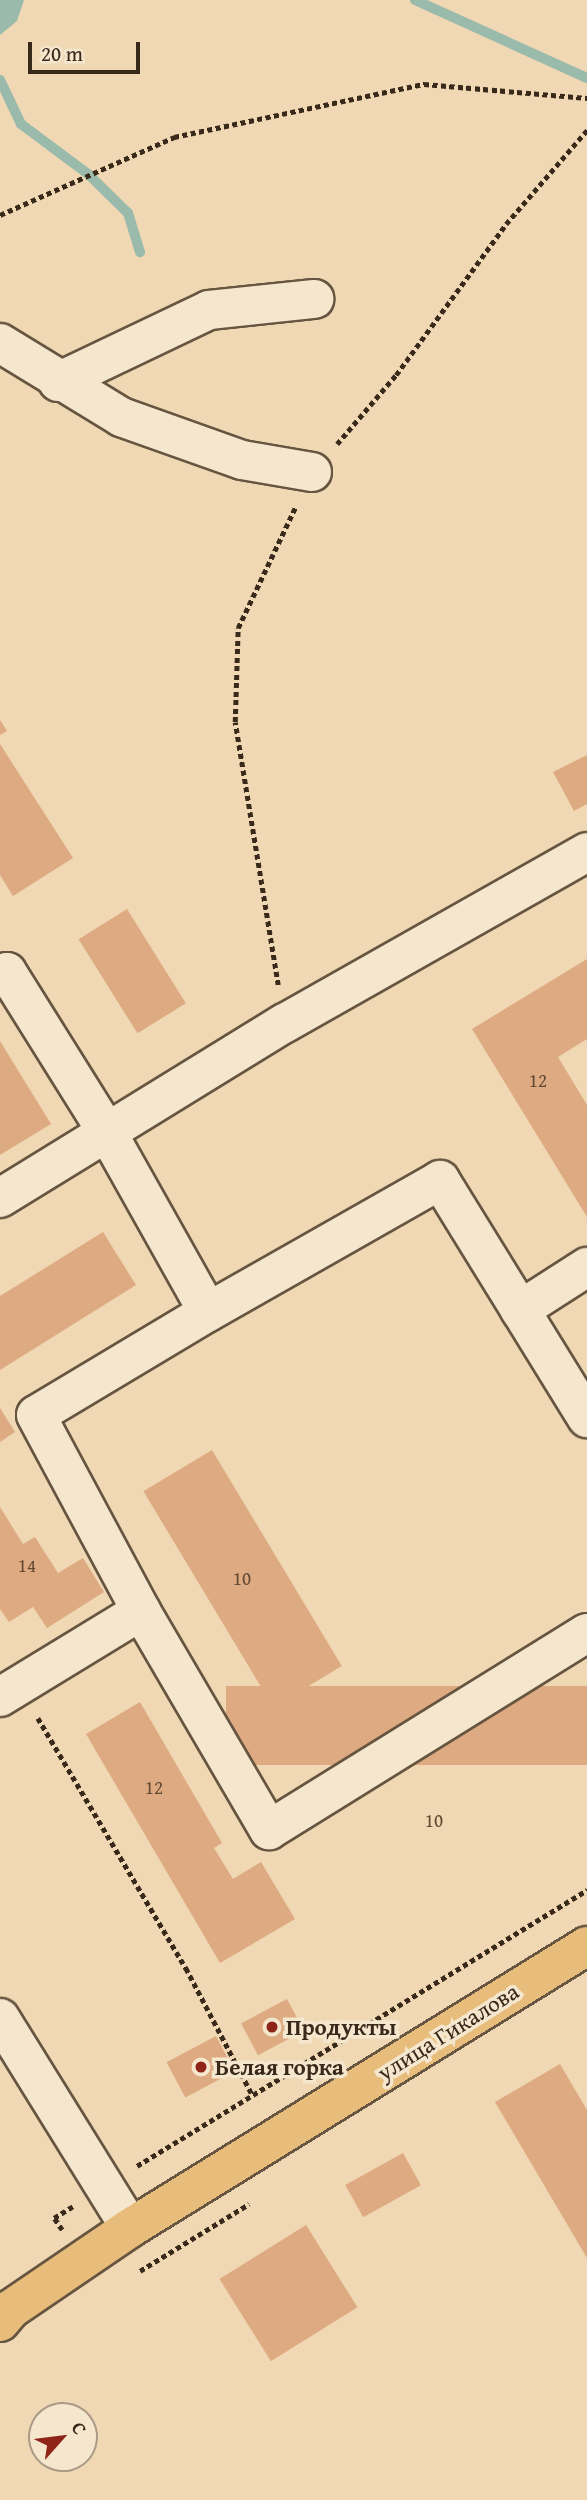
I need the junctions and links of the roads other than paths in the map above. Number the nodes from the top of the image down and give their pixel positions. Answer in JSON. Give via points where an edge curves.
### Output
{"nodes":[{"id":1,"x":314,"y":299,"type":"dead end"},
{"id":2,"x":0,"y":343,"type":"edge"},
{"id":3,"x":58,"y":382,"type":"junction"},
{"id":4,"x":312,"y":472,"type":"road end"},
{"id":5,"x":587,"y":852,"type":"edge"},
{"id":6,"x":2,"y":970,"type":"edge"},
{"id":7,"x":107,"y":1132,"type":"junction"},
{"id":8,"x":0,"y":1198,"type":"edge"},
{"id":9,"x":587,"y":1267,"type":"edge"},
{"id":10,"x":520,"y":1310,"type":"junction"},
{"id":11,"x":208,"y":1312,"type":"junction"},
{"id":12,"x":587,"y":1418,"type":"edge"},
{"id":13,"x":141,"y":1611,"type":"junction"},
{"id":14,"x":587,"y":1633,"type":"edge"},
{"id":15,"x":9,"y":1692,"type":"edge"},
{"id":16,"x":587,"y":1946,"type":"edge"},
{"id":17,"x":0,"y":2019,"type":"edge"},
{"id":18,"x":130,"y":2228,"type":"junction"},
{"id":19,"x":0,"y":2322,"type":"edge"}],
"edges":[{"from":1,"to":3,"type":"street","via":[[209,310]]},
{"from":2,"to":3,"type":"street"},
{"from":3,"to":4,"type":"street","via":[[121,417],[218,452]]},
{"from":5,"to":7,"type":"street","via":[[285,1023]]},
{"from":6,"to":7,"type":"street"},
{"from":7,"to":8,"type":"street"},
{"from":7,"to":11,"type":"street"},
{"from":9,"to":10,"type":"street"},
{"from":10,"to":11,"type":"street","via":[[440,1180]]},
{"from":10,"to":12,"type":"street"},
{"from":11,"to":13,"type":"street","via":[[36,1415]]},
{"from":13,"to":14,"type":"street","via":[[269,1830]]},
{"from":13,"to":15,"type":"street"},
{"from":16,"to":18,"type":"main road","name":"улица Гикалова"},
{"from":17,"to":18,"type":"street"},
{"from":18,"to":19,"type":"main road","name":"улица Гикалова","via":[[11,2309]]}]}
